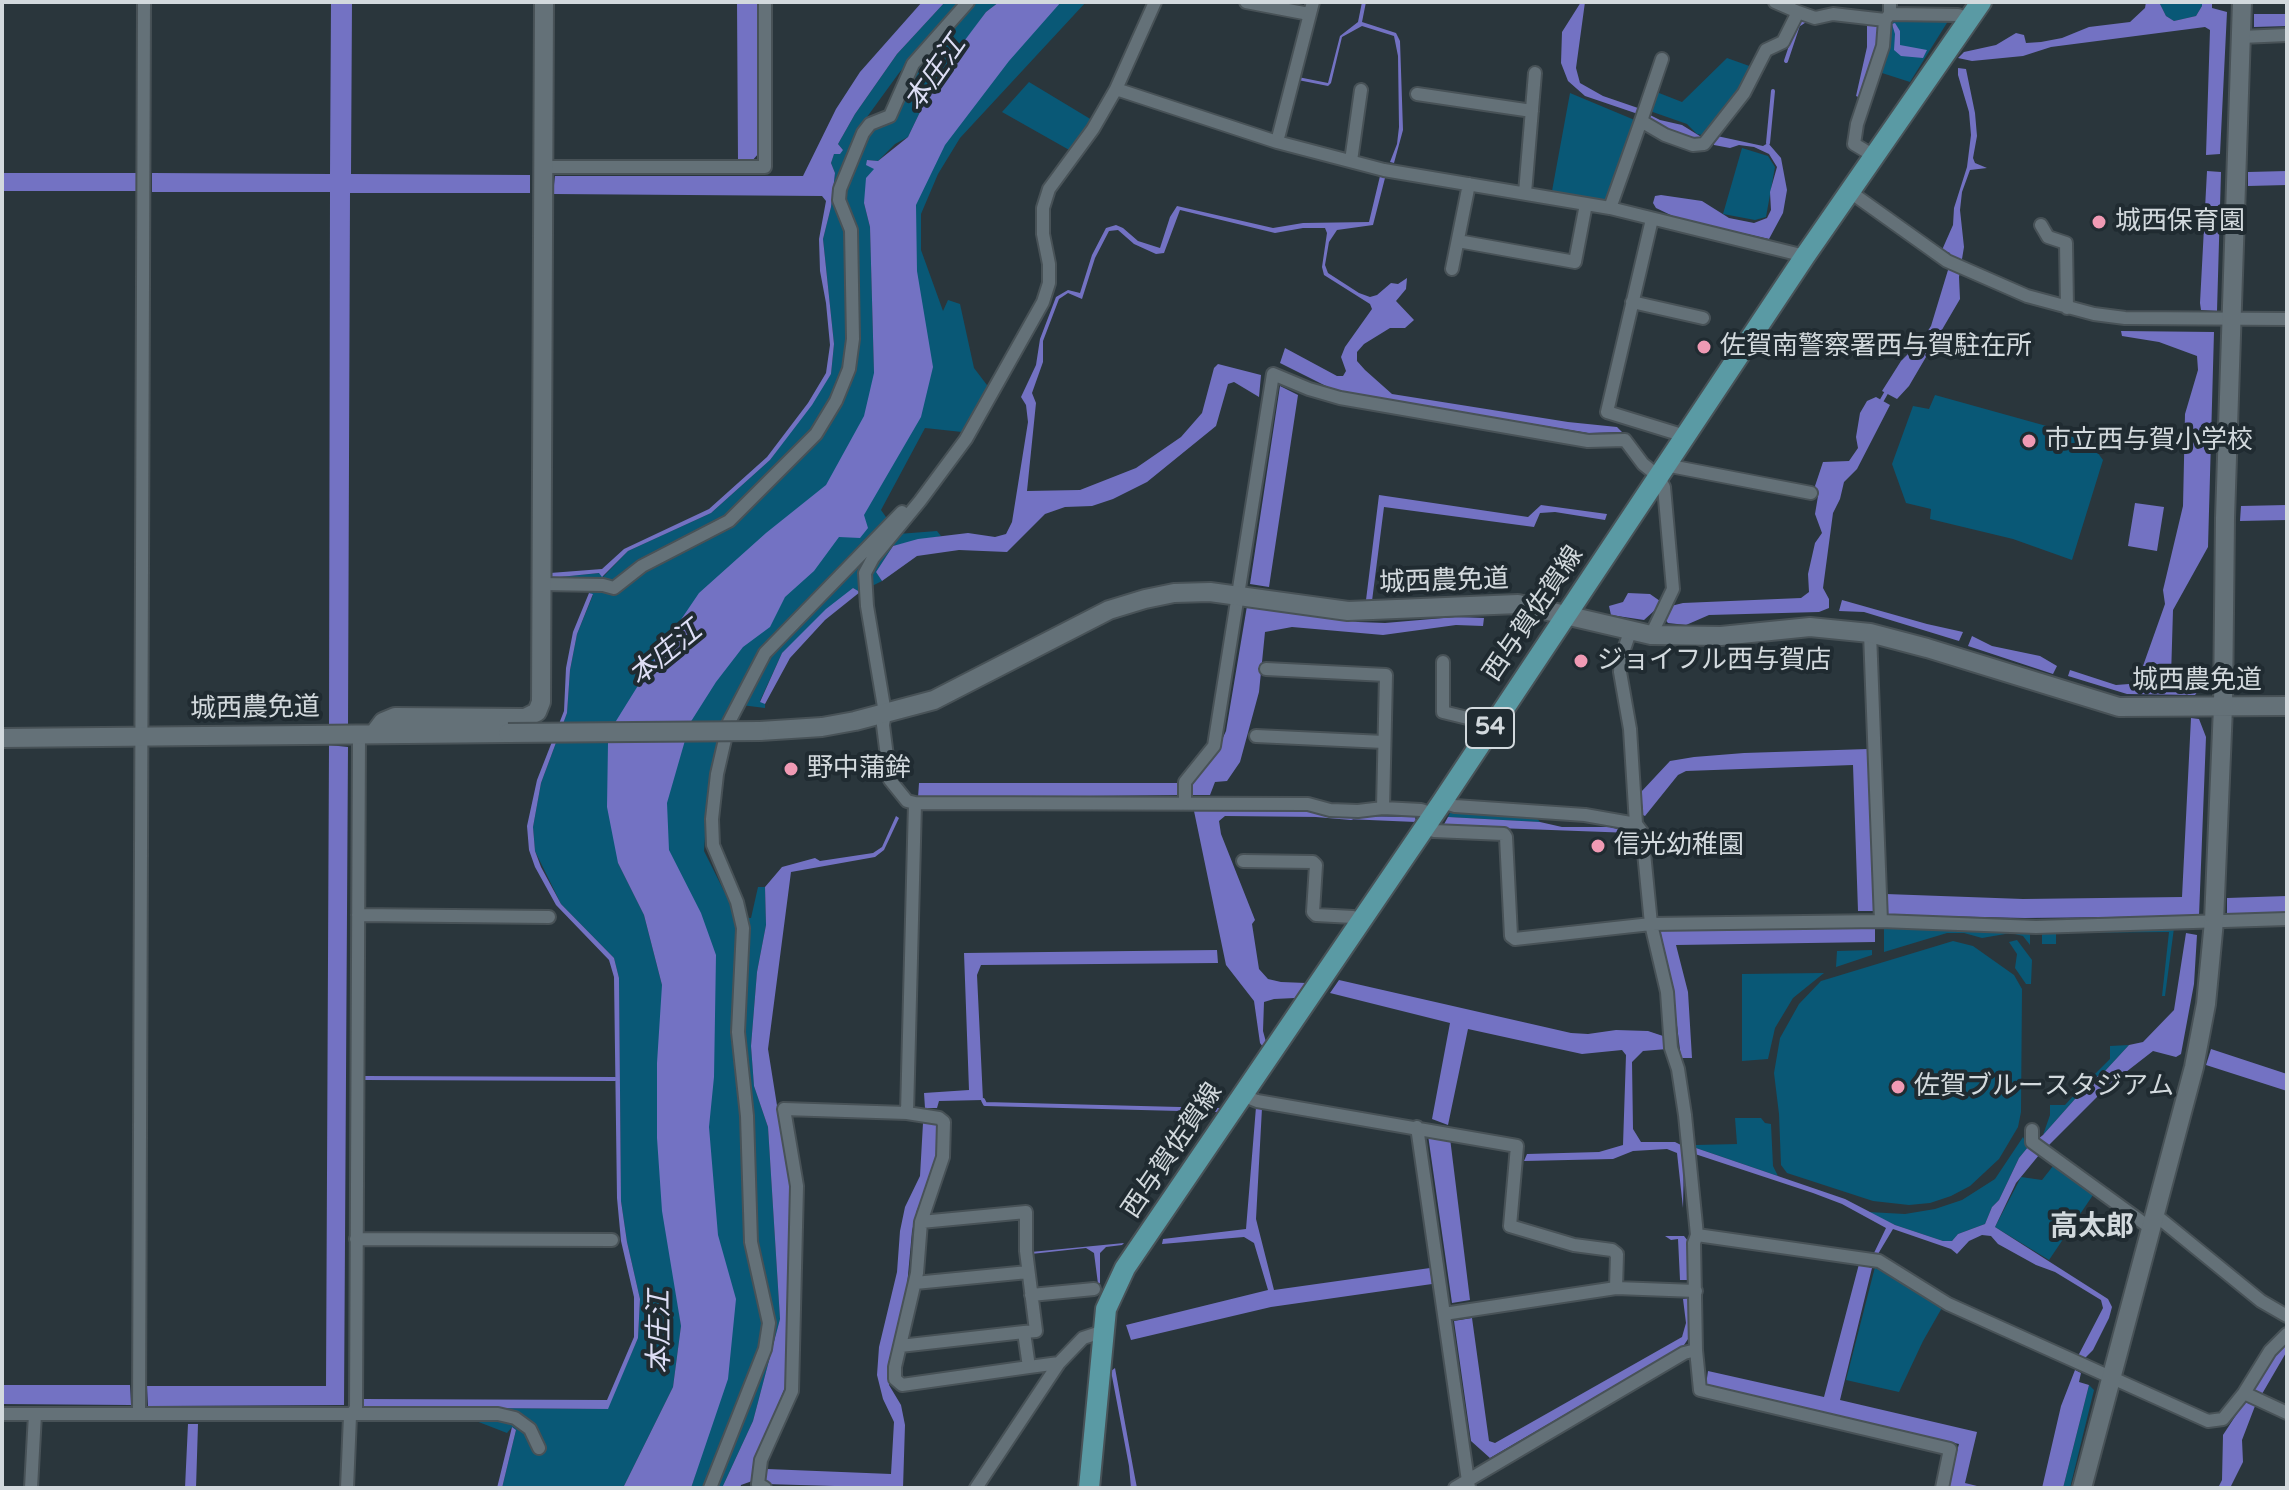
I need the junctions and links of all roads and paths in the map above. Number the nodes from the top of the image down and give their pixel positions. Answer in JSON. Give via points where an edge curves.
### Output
{"nodes":[{"id":1,"x":144,"y":2,"type":"edge"},
{"id":2,"x":544,"y":2,"type":"edge"},
{"id":3,"x":765,"y":2,"type":"edge"},
{"id":4,"x":968,"y":2,"type":"edge"},
{"id":5,"x":1155,"y":2,"type":"edge"},
{"id":6,"x":1246,"y":2,"type":"edge"},
{"id":7,"x":1775,"y":2,"type":"edge"},
{"id":8,"x":2242,"y":2,"type":"edge"},
{"id":9,"x":1311,"y":8,"type":"edge"},
{"id":10,"x":1975,"y":11,"type":"edge"},
{"id":11,"x":1798,"y":12,"type":"junction"},
{"id":12,"x":1888,"y":12,"type":"edge"},
{"id":13,"x":2287,"y":35,"type":"edge"},
{"id":14,"x":2241,"y":37,"type":"junction"},
{"id":15,"x":1662,"y":59,"type":"dead end"},
{"id":16,"x":1535,"y":73,"type":"dead end"},
{"id":17,"x":1116,"y":89,"type":"junction"},
{"id":18,"x":1361,"y":90,"type":"dead end"},
{"id":19,"x":1417,"y":94,"type":"dead end"},
{"id":20,"x":1532,"y":111,"type":"junction"},
{"id":21,"x":1641,"y":121,"type":"junction"},
{"id":22,"x":1277,"y":142,"type":"junction"},
{"id":23,"x":1874,"y":156,"type":"junction"},
{"id":24,"x":1351,"y":161,"type":"junction"},
{"id":25,"x":543,"y":167,"type":"junction"},
{"id":26,"x":1469,"y":184,"type":"junction"},
{"id":27,"x":1849,"y":191,"type":"junction"},
{"id":28,"x":1525,"y":193,"type":"junction"},
{"id":29,"x":1586,"y":204,"type":"junction"},
{"id":30,"x":1610,"y":208,"type":"junction"},
{"id":31,"x":1652,"y":219,"type":"junction"},
{"id":32,"x":2041,"y":225,"type":"dead end"},
{"id":33,"x":1458,"y":241,"type":"junction"},
{"id":34,"x":1805,"y":256,"type":"junction"},
{"id":35,"x":1452,"y":269,"type":"dead end"},
{"id":36,"x":1632,"y":302,"type":"junction"},
{"id":37,"x":2067,"y":308,"type":"junction"},
{"id":38,"x":1703,"y":318,"type":"dead end"},
{"id":39,"x":2287,"y":319,"type":"edge"},
{"id":40,"x":2232,"y":320,"type":"junction"},
{"id":41,"x":1685,"y":436,"type":"junction"},
{"id":42,"x":1661,"y":470,"type":"junction"},
{"id":43,"x":926,"y":492,"type":"junction"},
{"id":44,"x":1811,"y":493,"type":"dead end"},
{"id":45,"x":541,"y":584,"type":"junction"},
{"id":46,"x":1239,"y":595,"type":"junction"},
{"id":47,"x":1564,"y":614,"type":"junction"},
{"id":48,"x":1630,"y":632,"type":"junction"},
{"id":49,"x":1870,"y":633,"type":"junction"},
{"id":50,"x":1651,"y":635,"type":"junction"},
{"id":51,"x":1443,"y":662,"type":"dead end"},
{"id":52,"x":1266,"y":669,"type":"dead end"},
{"id":53,"x":2287,"y":706,"type":"edge"},
{"id":54,"x":2223,"y":707,"type":"junction"},
{"id":55,"x":885,"y":713,"type":"junction"},
{"id":56,"x":1492,"y":724,"type":"junction"},
{"id":57,"x":366,"y":734,"type":"junction"},
{"id":58,"x":141,"y":736,"type":"junction"},
{"id":59,"x":1256,"y":736,"type":"dead end"},
{"id":60,"x":2,"y":738,"type":"edge"},
{"id":61,"x":1384,"y":742,"type":"junction"},
{"id":62,"x":915,"y":803,"type":"junction"},
{"id":63,"x":1185,"y":803,"type":"junction"},
{"id":64,"x":1383,"y":808,"type":"junction"},
{"id":65,"x":1433,"y":814,"type":"junction"},
{"id":66,"x":1636,"y":824,"type":"junction"},
{"id":67,"x":1243,"y":861,"type":"dead end"},
{"id":68,"x":358,"y":915,"type":"junction"},
{"id":69,"x":549,"y":917,"type":"dead end"},
{"id":70,"x":2287,"y":919,"type":"edge"},
{"id":71,"x":1361,"y":920,"type":"junction"},
{"id":72,"x":1881,"y":921,"type":"junction"},
{"id":73,"x":2214,"y":921,"type":"junction"},
{"id":74,"x":1651,"y":924,"type":"junction"},
{"id":75,"x":1242,"y":1095,"type":"junction"},
{"id":76,"x":907,"y":1113,"type":"junction"},
{"id":77,"x":1417,"y":1127,"type":"junction"},
{"id":78,"x":2032,"y":1136,"type":"dead end"},
{"id":79,"x":2151,"y":1220,"type":"junction"},
{"id":80,"x":921,"y":1222,"type":"junction"},
{"id":81,"x":1697,"y":1235,"type":"junction"},
{"id":82,"x":356,"y":1239,"type":"junction"},
{"id":83,"x":612,"y":1240,"type":"dead end"},
{"id":84,"x":1028,"y":1272,"type":"junction"},
{"id":85,"x":915,"y":1283,"type":"junction"},
{"id":86,"x":1616,"y":1288,"type":"junction"},
{"id":87,"x":1094,"y":1289,"type":"dead end"},
{"id":88,"x":1696,"y":1291,"type":"junction"},
{"id":89,"x":1031,"y":1295,"type":"junction"},
{"id":90,"x":1444,"y":1314,"type":"junction"},
{"id":91,"x":2287,"y":1316,"type":"edge"},
{"id":92,"x":1104,"y":1331,"type":"junction"},
{"id":93,"x":1024,"y":1332,"type":"junction"},
{"id":94,"x":2287,"y":1334,"type":"edge"},
{"id":95,"x":900,"y":1346,"type":"junction"},
{"id":96,"x":1696,"y":1350,"type":"junction"},
{"id":97,"x":1059,"y":1363,"type":"junction"},
{"id":98,"x":1029,"y":1367,"type":"junction"},
{"id":99,"x":2110,"y":1378,"type":"junction"},
{"id":100,"x":2250,"y":1396,"type":"junction"},
{"id":101,"x":2287,"y":1413,"type":"edge"},
{"id":102,"x":2,"y":1414,"type":"edge"},
{"id":103,"x":35,"y":1414,"type":"junction"},
{"id":104,"x":139,"y":1414,"type":"junction"},
{"id":105,"x":350,"y":1416,"type":"junction"},
{"id":106,"x":539,"y":1448,"type":"dead end"},
{"id":107,"x":1469,"y":1485,"type":"edge"},
{"id":108,"x":31,"y":1488,"type":"edge"},
{"id":109,"x":347,"y":1488,"type":"edge"},
{"id":110,"x":710,"y":1488,"type":"edge"},
{"id":111,"x":765,"y":1488,"type":"edge"},
{"id":112,"x":976,"y":1488,"type":"edge"},
{"id":113,"x":1089,"y":1488,"type":"edge"},
{"id":114,"x":1455,"y":1488,"type":"edge"},
{"id":115,"x":1942,"y":1488,"type":"edge"},
{"id":116,"x":2082,"y":1488,"type":"edge"}],
"edges":[{"from":1,"to":58,"type":"street"},
{"from":2,"to":25,"type":"street"},
{"from":3,"to":25,"type":"street","via":[[765,167]]},
{"from":4,"to":45,"type":"street","via":[[913,64],[890,116],[863,133],[840,189],[851,230],[853,339],[841,390],[816,434],[729,521],[642,566],[614,588]]},
{"from":5,"to":17,"type":"street"},
{"from":6,"to":9,"type":"street"},
{"from":7,"to":11,"type":"street"},
{"from":8,"to":14,"type":"street"},
{"from":9,"to":22,"type":"street"},
{"from":10,"to":12,"type":"street"},
{"from":10,"to":23,"type":"main road","name":"西与賀佐賀線","number":"54"},
{"from":11,"to":12,"type":"street","via":[[1815,18]]},
{"from":11,"to":21,"type":"street","via":[[1783,42],[1766,50],[1744,93],[1704,144],[1665,135]]},
{"from":12,"to":23,"type":"street","via":[[1854,144]]},
{"from":13,"to":14,"type":"street"},
{"from":14,"to":40,"type":"street"},
{"from":15,"to":21,"type":"street"},
{"from":16,"to":20,"type":"street"},
{"from":17,"to":22,"type":"street"},
{"from":17,"to":43,"type":"street","via":[[1049,189],[1043,234],[1049,283],[1043,302],[966,439]]},
{"from":18,"to":24,"type":"street"},
{"from":19,"to":20,"type":"street"},
{"from":20,"to":28,"type":"street"},
{"from":21,"to":30,"type":"street"},
{"from":22,"to":24,"type":"street"},
{"from":23,"to":27,"type":"main road","name":"西与賀佐賀線","number":"54"},
{"from":24,"to":26,"type":"street"},
{"from":25,"to":45,"type":"street"},
{"from":26,"to":28,"type":"street"},
{"from":26,"to":33,"type":"street"},
{"from":27,"to":34,"type":"main road","name":"西与賀佐賀線","number":"54"},
{"from":27,"to":37,"type":"street","via":[[1947,261]]},
{"from":28,"to":29,"type":"street"},
{"from":29,"to":30,"type":"street"},
{"from":29,"to":33,"type":"street","via":[[1575,262]]},
{"from":30,"to":31,"type":"street"},
{"from":31,"to":34,"type":"street"},
{"from":31,"to":36,"type":"street"},
{"from":32,"to":37,"type":"street","via":[[2048,237],[2066,243]]},
{"from":33,"to":35,"type":"street"},
{"from":34,"to":41,"type":"main road","name":"西与賀佐賀線","number":"54"},
{"from":36,"to":38,"type":"street"},
{"from":36,"to":41,"type":"street","via":[[1607,412]]},
{"from":37,"to":40,"type":"street","via":[[2125,318]]},
{"from":39,"to":40,"type":"street"},
{"from":40,"to":54,"type":"street"},
{"from":41,"to":42,"type":"main road","name":"西与賀佐賀線","number":"54"},
{"from":42,"to":44,"type":"street"},
{"from":42,"to":46,"type":"street","via":[[1643,464],[1625,440],[1588,441],[1340,398],[1273,374]]},
{"from":42,"to":47,"type":"main road","name":"西与賀佐賀線","number":"54"},
{"from":42,"to":50,"type":"street","via":[[1674,574],[1669,602]]},
{"from":43,"to":55,"type":"street","via":[[865,573]]},
{"from":43,"to":110,"type":"street","via":[[765,653],[729,722],[717,774],[713,845],[743,928],[738,1032],[751,1242],[769,1323],[765,1349]]},
{"from":45,"to":57,"type":"street","via":[[537,712],[525,718],[395,717]]},
{"from":46,"to":47,"type":"street","name":"城西農免道","via":[[1348,611],[1518,604]]},
{"from":46,"to":55,"type":"street","name":"城西農免道","via":[[1174,593],[1109,610],[934,700]]},
{"from":46,"to":63,"type":"street","via":[[1214,746],[1185,782]]},
{"from":47,"to":48,"type":"street","name":"城西農免道"},
{"from":47,"to":56,"type":"main road","name":"西与賀佐賀線","number":"54"},
{"from":48,"to":50,"type":"street","name":"城西農免道"},
{"from":48,"to":66,"type":"street","via":[[1620,672]]},
{"from":49,"to":50,"type":"street","name":"城西農免道","via":[[1810,627],[1721,636]]},
{"from":49,"to":54,"type":"street","name":"城西農免道","via":[[2119,707]]},
{"from":49,"to":72,"type":"street"},
{"from":51,"to":56,"type":"street","via":[[1443,712]]},
{"from":52,"to":61,"type":"street","via":[[1386,675]]},
{"from":53,"to":54,"type":"street","name":"城西農免道"},
{"from":54,"to":73,"type":"street"},
{"from":55,"to":57,"type":"street","name":"城西農免道","bridge":true,"via":[[822,727],[760,731]]},
{"from":55,"to":62,"type":"street","via":[[890,780]]},
{"from":56,"to":65,"type":"main road","name":"西与賀佐賀線","number":"54"},
{"from":57,"to":58,"type":"street","name":"城西農免道"},
{"from":57,"to":68,"type":"street"},
{"from":58,"to":60,"type":"street","name":"城西農免道"},
{"from":58,"to":104,"type":"street"},
{"from":59,"to":61,"type":"street"},
{"from":61,"to":64,"type":"street"},
{"from":62,"to":63,"type":"street"},
{"from":62,"to":76,"type":"street"},
{"from":63,"to":64,"type":"street"},
{"from":64,"to":65,"type":"street"},
{"from":65,"to":66,"type":"street","via":[[1455,806]]},
{"from":65,"to":71,"type":"main road","name":"西与賀佐賀線","number":"54"},
{"from":65,"to":74,"type":"street","via":[[1434,831],[1506,837],[1515,939]]},
{"from":66,"to":74,"type":"street","via":[[1642,832]]},
{"from":67,"to":71,"type":"street","via":[[1313,862],[1313,912]]},
{"from":68,"to":69,"type":"street"},
{"from":68,"to":82,"type":"street"},
{"from":70,"to":73,"type":"street"},
{"from":71,"to":75,"type":"main road","name":"西与賀佐賀線","number":"54"},
{"from":72,"to":73,"type":"street","via":[[2036,927]]},
{"from":72,"to":74,"type":"street"},
{"from":73,"to":79,"type":"street","via":[[2199,1043]]},
{"from":74,"to":81,"type":"street","via":[[1667,992]]},
{"from":75,"to":77,"type":"street"},
{"from":75,"to":92,"type":"main road","name":"西与賀佐賀線","number":"54","via":[[1125,1268],[1106,1309]]},
{"from":76,"to":80,"type":"street","via":[[944,1122],[943,1157]]},
{"from":76,"to":111,"type":"street","via":[[784,1109],[797,1186],[792,1391],[761,1460],[758,1484]]},
{"from":77,"to":86,"type":"street","via":[[1517,1146],[1510,1226],[1612,1250],[1617,1254]]},
{"from":77,"to":90,"type":"street"},
{"from":78,"to":79,"type":"street","via":[[2044,1151]]},
{"from":79,"to":91,"type":"street"},
{"from":79,"to":99,"type":"street"},
{"from":80,"to":84,"type":"street","via":[[1026,1212]]},
{"from":80,"to":85,"type":"street"},
{"from":81,"to":88,"type":"street"},
{"from":81,"to":99,"type":"street","via":[[1879,1261],[1948,1304]]},
{"from":82,"to":83,"type":"street"},
{"from":82,"to":105,"type":"street","via":[[356,1408]]},
{"from":84,"to":85,"type":"street"},
{"from":84,"to":89,"type":"street"},
{"from":85,"to":95,"type":"street"},
{"from":86,"to":88,"type":"street"},
{"from":86,"to":90,"type":"street"},
{"from":87,"to":89,"type":"street"},
{"from":88,"to":96,"type":"street"},
{"from":89,"to":93,"type":"street","via":[[1036,1331]]},
{"from":90,"to":107,"type":"street"},
{"from":92,"to":97,"type":"street","via":[[1083,1338]]},
{"from":92,"to":113,"type":"main road","name":"西与賀佐賀線","number":"54"},
{"from":93,"to":95,"type":"street"},
{"from":93,"to":98,"type":"street"},
{"from":94,"to":100,"type":"street","via":[[2270,1351]]},
{"from":95,"to":98,"type":"street","via":[[895,1379],[902,1385]]},
{"from":96,"to":107,"type":"street"},
{"from":96,"to":115,"type":"street","via":[[1700,1390],[1950,1449]]},
{"from":97,"to":98,"type":"street"},
{"from":97,"to":112,"type":"street"},
{"from":99,"to":100,"type":"street","via":[[2208,1421],[2223,1419]]},
{"from":99,"to":116,"type":"street"},
{"from":100,"to":101,"type":"street"},
{"from":102,"to":103,"type":"street"},
{"from":103,"to":104,"type":"street"},
{"from":103,"to":108,"type":"street"},
{"from":104,"to":105,"type":"street"},
{"from":105,"to":106,"type":"street","via":[[498,1414],[530,1429]]},
{"from":105,"to":109,"type":"street"},
{"from":107,"to":114,"type":"street"}]}
